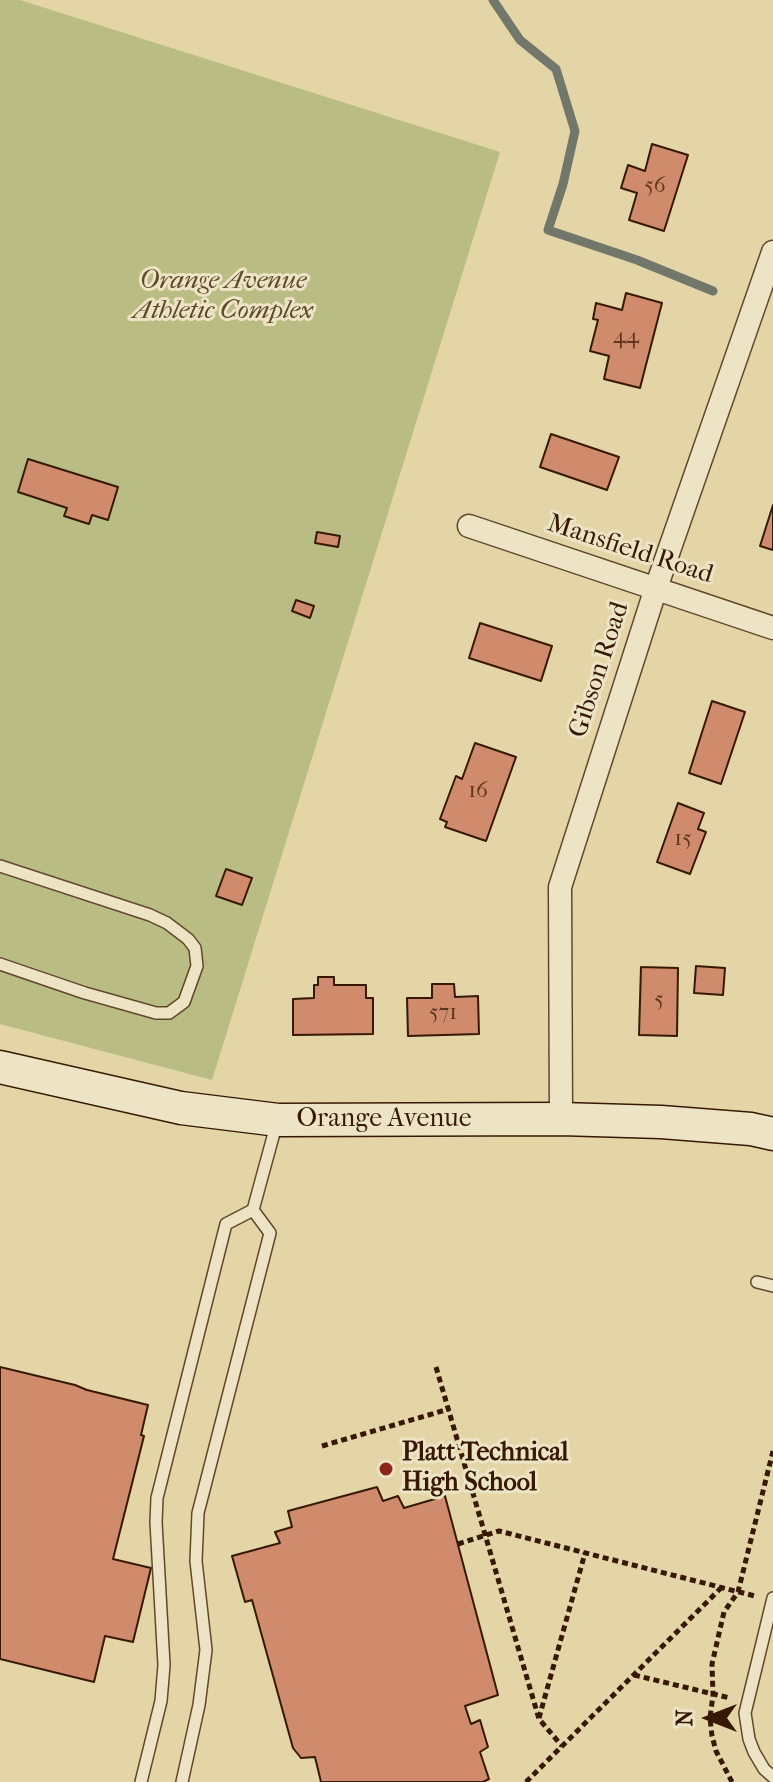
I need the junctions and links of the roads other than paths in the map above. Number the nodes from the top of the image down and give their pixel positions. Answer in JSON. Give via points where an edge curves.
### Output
{"nodes":[{"id":1,"x":773,"y":252,"type":"edge"},
{"id":2,"x":469,"y":526,"type":"dead end"},
{"id":3,"x":656,"y":588,"type":"junction"},
{"id":4,"x":773,"y":628,"type":"edge"},
{"id":5,"x":0,"y":866,"type":"edge"},
{"id":6,"x":0,"y":964,"type":"edge"},
{"id":7,"x":0,"y":1067,"type":"edge"},
{"id":8,"x":561,"y":1119,"type":"junction"},
{"id":9,"x":278,"y":1120,"type":"junction"},
{"id":10,"x":773,"y":1134,"type":"edge"},
{"id":11,"x":253,"y":1210,"type":"junction"},
{"id":12,"x":757,"y":1282,"type":"dead end"},
{"id":13,"x":773,"y":1286,"type":"edge"},
{"id":14,"x":773,"y":1598,"type":"edge"},
{"id":15,"x":773,"y":1777,"type":"edge"},
{"id":16,"x":141,"y":1782,"type":"edge"},
{"id":17,"x":182,"y":1782,"type":"edge"}],
"edges":[{"from":1,"to":3,"type":"street","name":"Gibson Road"},
{"from":2,"to":3,"type":"street","name":"Mansfield Road"},
{"from":3,"to":4,"type":"street","name":"Mansfield Road"},
{"from":3,"to":8,"type":"street","name":"Gibson Road","via":[[560,887]]},
{"from":5,"to":6,"type":"lane","via":[[167,923],[195,948],[197,966],[184,1002],[169,1013],[156,1013]]},
{"from":7,"to":9,"type":"main road","name":"Orange Avenue","via":[[181,1108]]},
{"from":8,"to":9,"type":"main road","name":"Orange Avenue"},
{"from":8,"to":10,"type":"main road","name":"Orange Avenue","via":[[661,1122]]},
{"from":9,"to":11,"type":"lane"},
{"from":11,"to":16,"type":"lane","via":[[226,1224],[157,1498],[164,1665],[161,1701]]},
{"from":11,"to":17,"type":"lane","via":[[270,1233],[198,1513],[196,1561],[206,1650]]},
{"from":12,"to":13,"type":"lane"},
{"from":14,"to":15,"type":"lane","via":[[745,1713],[754,1752]]}]}
